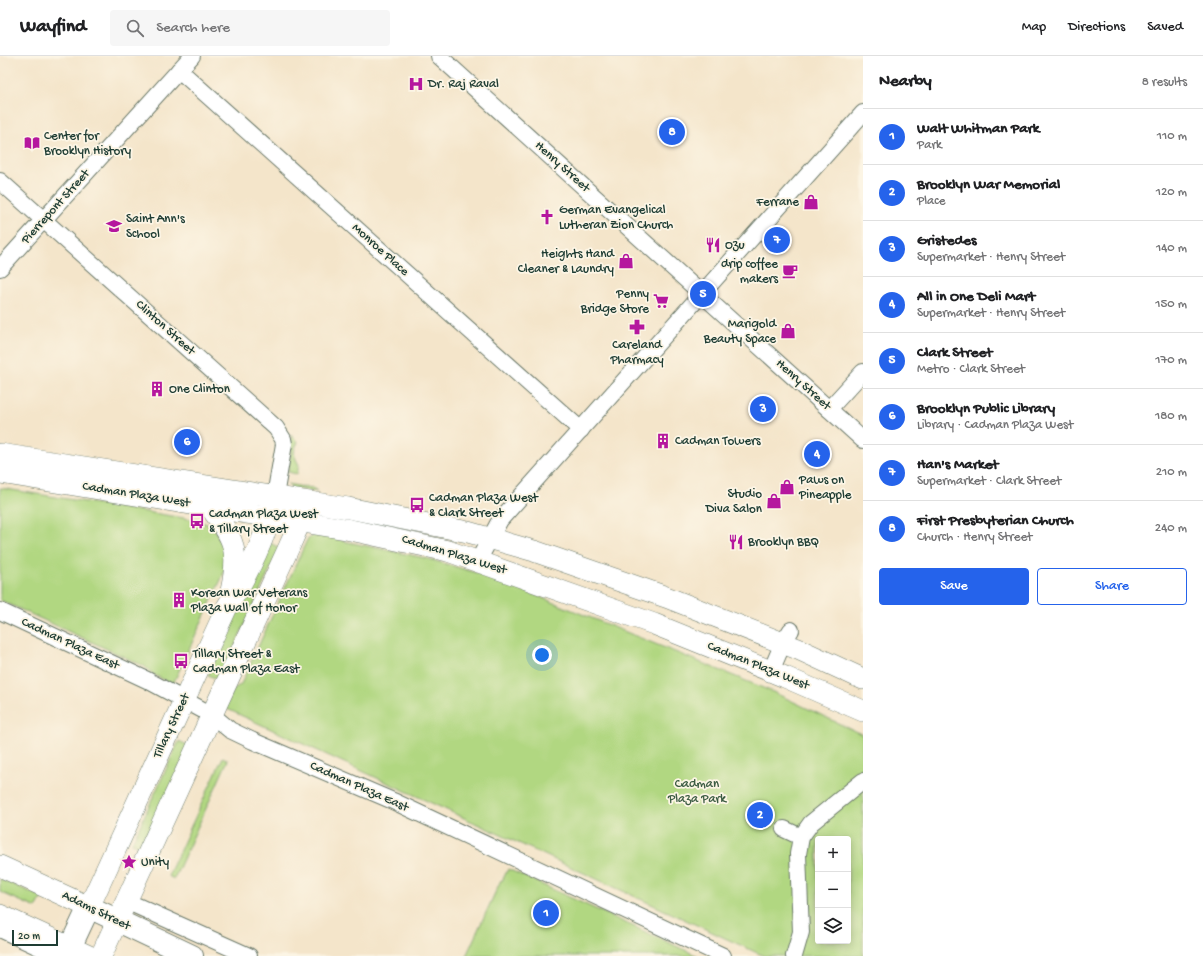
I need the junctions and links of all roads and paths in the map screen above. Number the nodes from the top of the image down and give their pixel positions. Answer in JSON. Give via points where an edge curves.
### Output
{"nodes":[{"id":1,"x":192,"y":56,"type":"edge"},
{"id":2,"x":439,"y":56,"type":"edge"},
{"id":3,"x":179,"y":70,"type":"junction"},
{"id":4,"x":863,"y":113,"type":"edge"},
{"id":5,"x":0,"y":180,"type":"edge"},
{"id":6,"x":44,"y":220,"type":"junction"},
{"id":7,"x":0,"y":268,"type":"edge"},
{"id":8,"x":702,"y":294,"type":"junction"},
{"id":9,"x":863,"y":372,"type":"edge"},
{"id":10,"x":830,"y":409,"type":"junction"},
{"id":11,"x":581,"y":430,"type":"junction"},
{"id":12,"x":863,"y":440,"type":"edge"},
{"id":13,"x":0,"y":454,"type":"edge"},
{"id":14,"x":0,"y":473,"type":"edge"},
{"id":15,"x":275,"y":496,"type":"junction"},
{"id":16,"x":304,"y":501,"type":"junction"},
{"id":17,"x":210,"y":507,"type":"junction"},
{"id":18,"x":270,"y":516,"type":"junction"},
{"id":19,"x":300,"y":521,"type":"junction"},
{"id":20,"x":490,"y":539,"type":"junction"},
{"id":21,"x":478,"y":561,"type":"junction"},
{"id":22,"x":227,"y":607,"type":"junction"},
{"id":23,"x":0,"y":611,"type":"edge"},
{"id":24,"x":787,"y":636,"type":"junction"},
{"id":25,"x":771,"y":671,"type":"junction"},
{"id":26,"x":863,"y":679,"type":"edge"},
{"id":27,"x":184,"y":700,"type":"junction"},
{"id":28,"x":863,"y":711,"type":"edge"},
{"id":29,"x":212,"y":715,"type":"junction"},
{"id":30,"x":863,"y":781,"type":"edge"},
{"id":31,"x":784,"y":829,"type":"dead end"},
{"id":32,"x":801,"y":837,"type":"junction"},
{"id":33,"x":0,"y":866,"type":"edge"},
{"id":34,"x":126,"y":901,"type":"junction"},
{"id":35,"x":88,"y":907,"type":"junction"},
{"id":36,"x":0,"y":915,"type":"edge"},
{"id":37,"x":117,"y":921,"type":"junction"},
{"id":38,"x":0,"y":929,"type":"edge"},
{"id":39,"x":64,"y":953,"type":"edge"},
{"id":40,"x":89,"y":956,"type":"edge"},
{"id":41,"x":101,"y":956,"type":"edge"},
{"id":42,"x":192,"y":956,"type":"edge"},
{"id":43,"x":248,"y":956,"type":"edge"},
{"id":44,"x":724,"y":956,"type":"edge"},
{"id":45,"x":794,"y":956,"type":"edge"}],
"edges":[{"from":1,"to":3,"type":"street","name":"Pierrepont Street"},
{"from":2,"to":8,"type":"street","name":"Henry Street"},
{"from":3,"to":6,"type":"street","name":"Pierrepont Street"},
{"from":3,"to":11,"type":"street","name":"Monroe Place"},
{"from":4,"to":8,"type":"street"},
{"from":5,"to":6,"type":"street","name":"Clinton Street"},
{"from":6,"to":7,"type":"street","name":"Pierrepont Street"},
{"from":6,"to":15,"type":"street","name":"Clinton Street","via":[[276,428],[284,444]]},
{"from":8,"to":10,"type":"street","name":"Henry Street"},
{"from":8,"to":11,"type":"street"},
{"from":9,"to":10,"type":"street"},
{"from":10,"to":12,"type":"street","name":"Henry Street"},
{"from":11,"to":20,"type":"street","via":[[500,520]]},
{"from":13,"to":15,"type":"main road","name":"Cadman Plaza West"},
{"from":14,"to":17,"type":"main road","name":"Cadman Plaza West"},
{"from":15,"to":16,"type":"main road","name":"Cadman Plaza West"},
{"from":15,"to":18,"type":"main road","name":"Tillary Street"},
{"from":16,"to":19,"type":"main road"},
{"from":16,"to":20,"type":"main road","name":"Cadman Plaza West","via":[[414,520]]},
{"from":17,"to":18,"type":"main road","name":"Cadman Plaza West"},
{"from":17,"to":22,"type":"main road","via":[[230,535],[235,552],[236,567]]},
{"from":18,"to":19,"type":"main road","name":"Cadman Plaza West"},
{"from":18,"to":22,"type":"main road","name":"Tillary Street","via":[[266,532],[247,573]]},
{"from":19,"to":21,"type":"main road","name":"Cadman Plaza West","via":[[418,543]]},
{"from":19,"to":29,"type":"main road"},
{"from":20,"to":21,"type":"street"},
{"from":20,"to":24,"type":"main road","name":"Cadman Plaza West","via":[[534,551]]},
{"from":21,"to":25,"type":"main road","name":"Cadman Plaza West","via":[[654,624]]},
{"from":22,"to":27,"type":"main road","name":"Tillary Street"},
{"from":23,"to":27,"type":"street","name":"Cadman Plaza East"},
{"from":24,"to":25,"type":"street"},
{"from":24,"to":26,"type":"main road","name":"Cadman Plaza West"},
{"from":25,"to":28,"type":"main road","name":"Cadman Plaza West"},
{"from":27,"to":29,"type":"street","name":"Cadman Plaza East"},
{"from":27,"to":35,"type":"main road","name":"Tillary Street"},
{"from":29,"to":34,"type":"main road"},
{"from":29,"to":44,"type":"street","name":"Cadman Plaza East","via":[[230,730],[253,741],[393,801]]},
{"from":30,"to":32,"type":"street","via":[[811,823]]},
{"from":31,"to":32,"type":"street"},
{"from":32,"to":45,"type":"street","via":[[798,854],[801,932]]},
{"from":33,"to":35,"type":"main road","name":"Adams Street"},
{"from":34,"to":37,"type":"main road"},
{"from":34,"to":43,"type":"street","name":"Adams Street"},
{"from":35,"to":37,"type":"highway","name":"Adams Street"},
{"from":35,"to":39,"type":"highway","name":"Tillary Street"},
{"from":36,"to":39,"type":"main road"},
{"from":37,"to":41,"type":"main road"},
{"from":37,"to":42,"type":"highway","name":"Adams Street"},
{"from":38,"to":39,"type":"street"},
{"from":39,"to":40,"type":"main road"}]}
